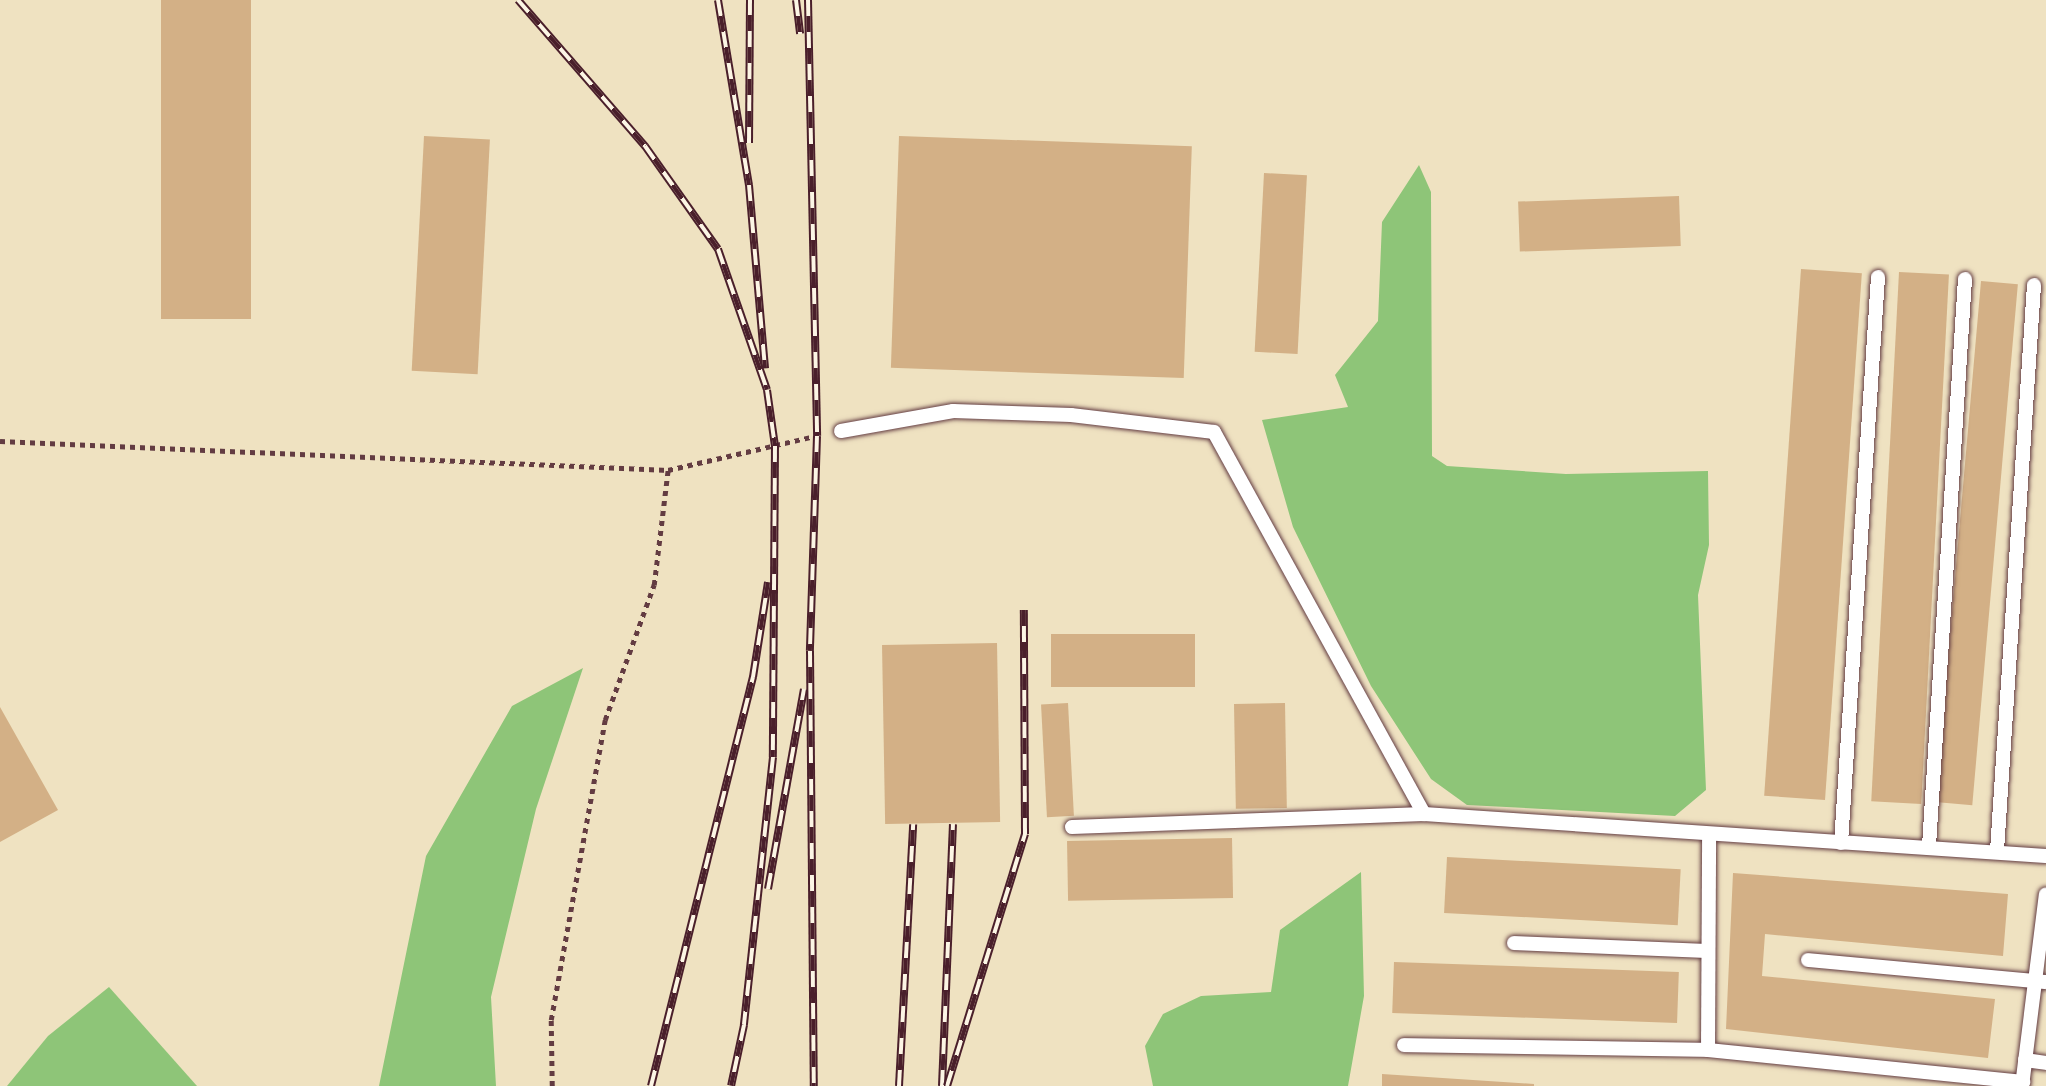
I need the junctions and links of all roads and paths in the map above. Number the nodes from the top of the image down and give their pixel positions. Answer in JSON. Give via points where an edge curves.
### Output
{"nodes":[{"id":1,"x":1878,"y":277,"type":"dead end"},
{"id":2,"x":1965,"y":279,"type":"dead end"},
{"id":3,"x":2034,"y":285,"type":"dead end"},
{"id":4,"x":841,"y":431,"type":"joint"},
{"id":5,"x":0,"y":441,"type":"edge"},
{"id":6,"x":668,"y":470,"type":"junction"},
{"id":7,"x":1424,"y":814,"type":"junction"},
{"id":8,"x":1072,"y":827,"type":"dead end"},
{"id":9,"x":1709,"y":835,"type":"junction"},
{"id":10,"x":1841,"y":843,"type":"junction"},
{"id":11,"x":1929,"y":846,"type":"junction"},
{"id":12,"x":1997,"y":851,"type":"junction"},
{"id":13,"x":2046,"y":856,"type":"edge"},
{"id":14,"x":2046,"y":894,"type":"edge"},
{"id":15,"x":1514,"y":943,"type":"dead end"},
{"id":16,"x":1706,"y":951,"type":"junction"},
{"id":17,"x":1808,"y":960,"type":"dead end"},
{"id":18,"x":2040,"y":982,"type":"edge"},
{"id":19,"x":1404,"y":1045,"type":"dead end"},
{"id":20,"x":1708,"y":1050,"type":"junction"},
{"id":21,"x":2025,"y":1060,"type":"junction"},
{"id":22,"x":2046,"y":1063,"type":"edge"},
{"id":23,"x":2023,"y":1084,"type":"edge"},
{"id":24,"x":552,"y":1086,"type":"edge"}],
"edges":[{"from":1,"to":10,"type":"lane"},
{"from":2,"to":11,"type":"lane"},
{"from":3,"to":12,"type":"lane"},
{"from":4,"to":6,"type":"path"},
{"from":4,"to":7,"type":"lane","via":[[953,411],[1071,415],[1214,432]]},
{"from":5,"to":6,"type":"path"},
{"from":6,"to":24,"type":"path","via":[[654,585],[605,720],[551,1020]]},
{"from":7,"to":8,"type":"lane"},
{"from":7,"to":9,"type":"lane"},
{"from":9,"to":10,"type":"lane"},
{"from":9,"to":16,"type":"lane"},
{"from":10,"to":11,"type":"lane"},
{"from":11,"to":12,"type":"lane"},
{"from":12,"to":13,"type":"lane"},
{"from":14,"to":18,"type":"lane"},
{"from":15,"to":16,"type":"lane"},
{"from":16,"to":20,"type":"lane"},
{"from":17,"to":18,"type":"lane"},
{"from":18,"to":21,"type":"lane"},
{"from":19,"to":20,"type":"lane"},
{"from":20,"to":23,"type":"lane"},
{"from":21,"to":22,"type":"lane"},
{"from":21,"to":23,"type":"lane"}]}
